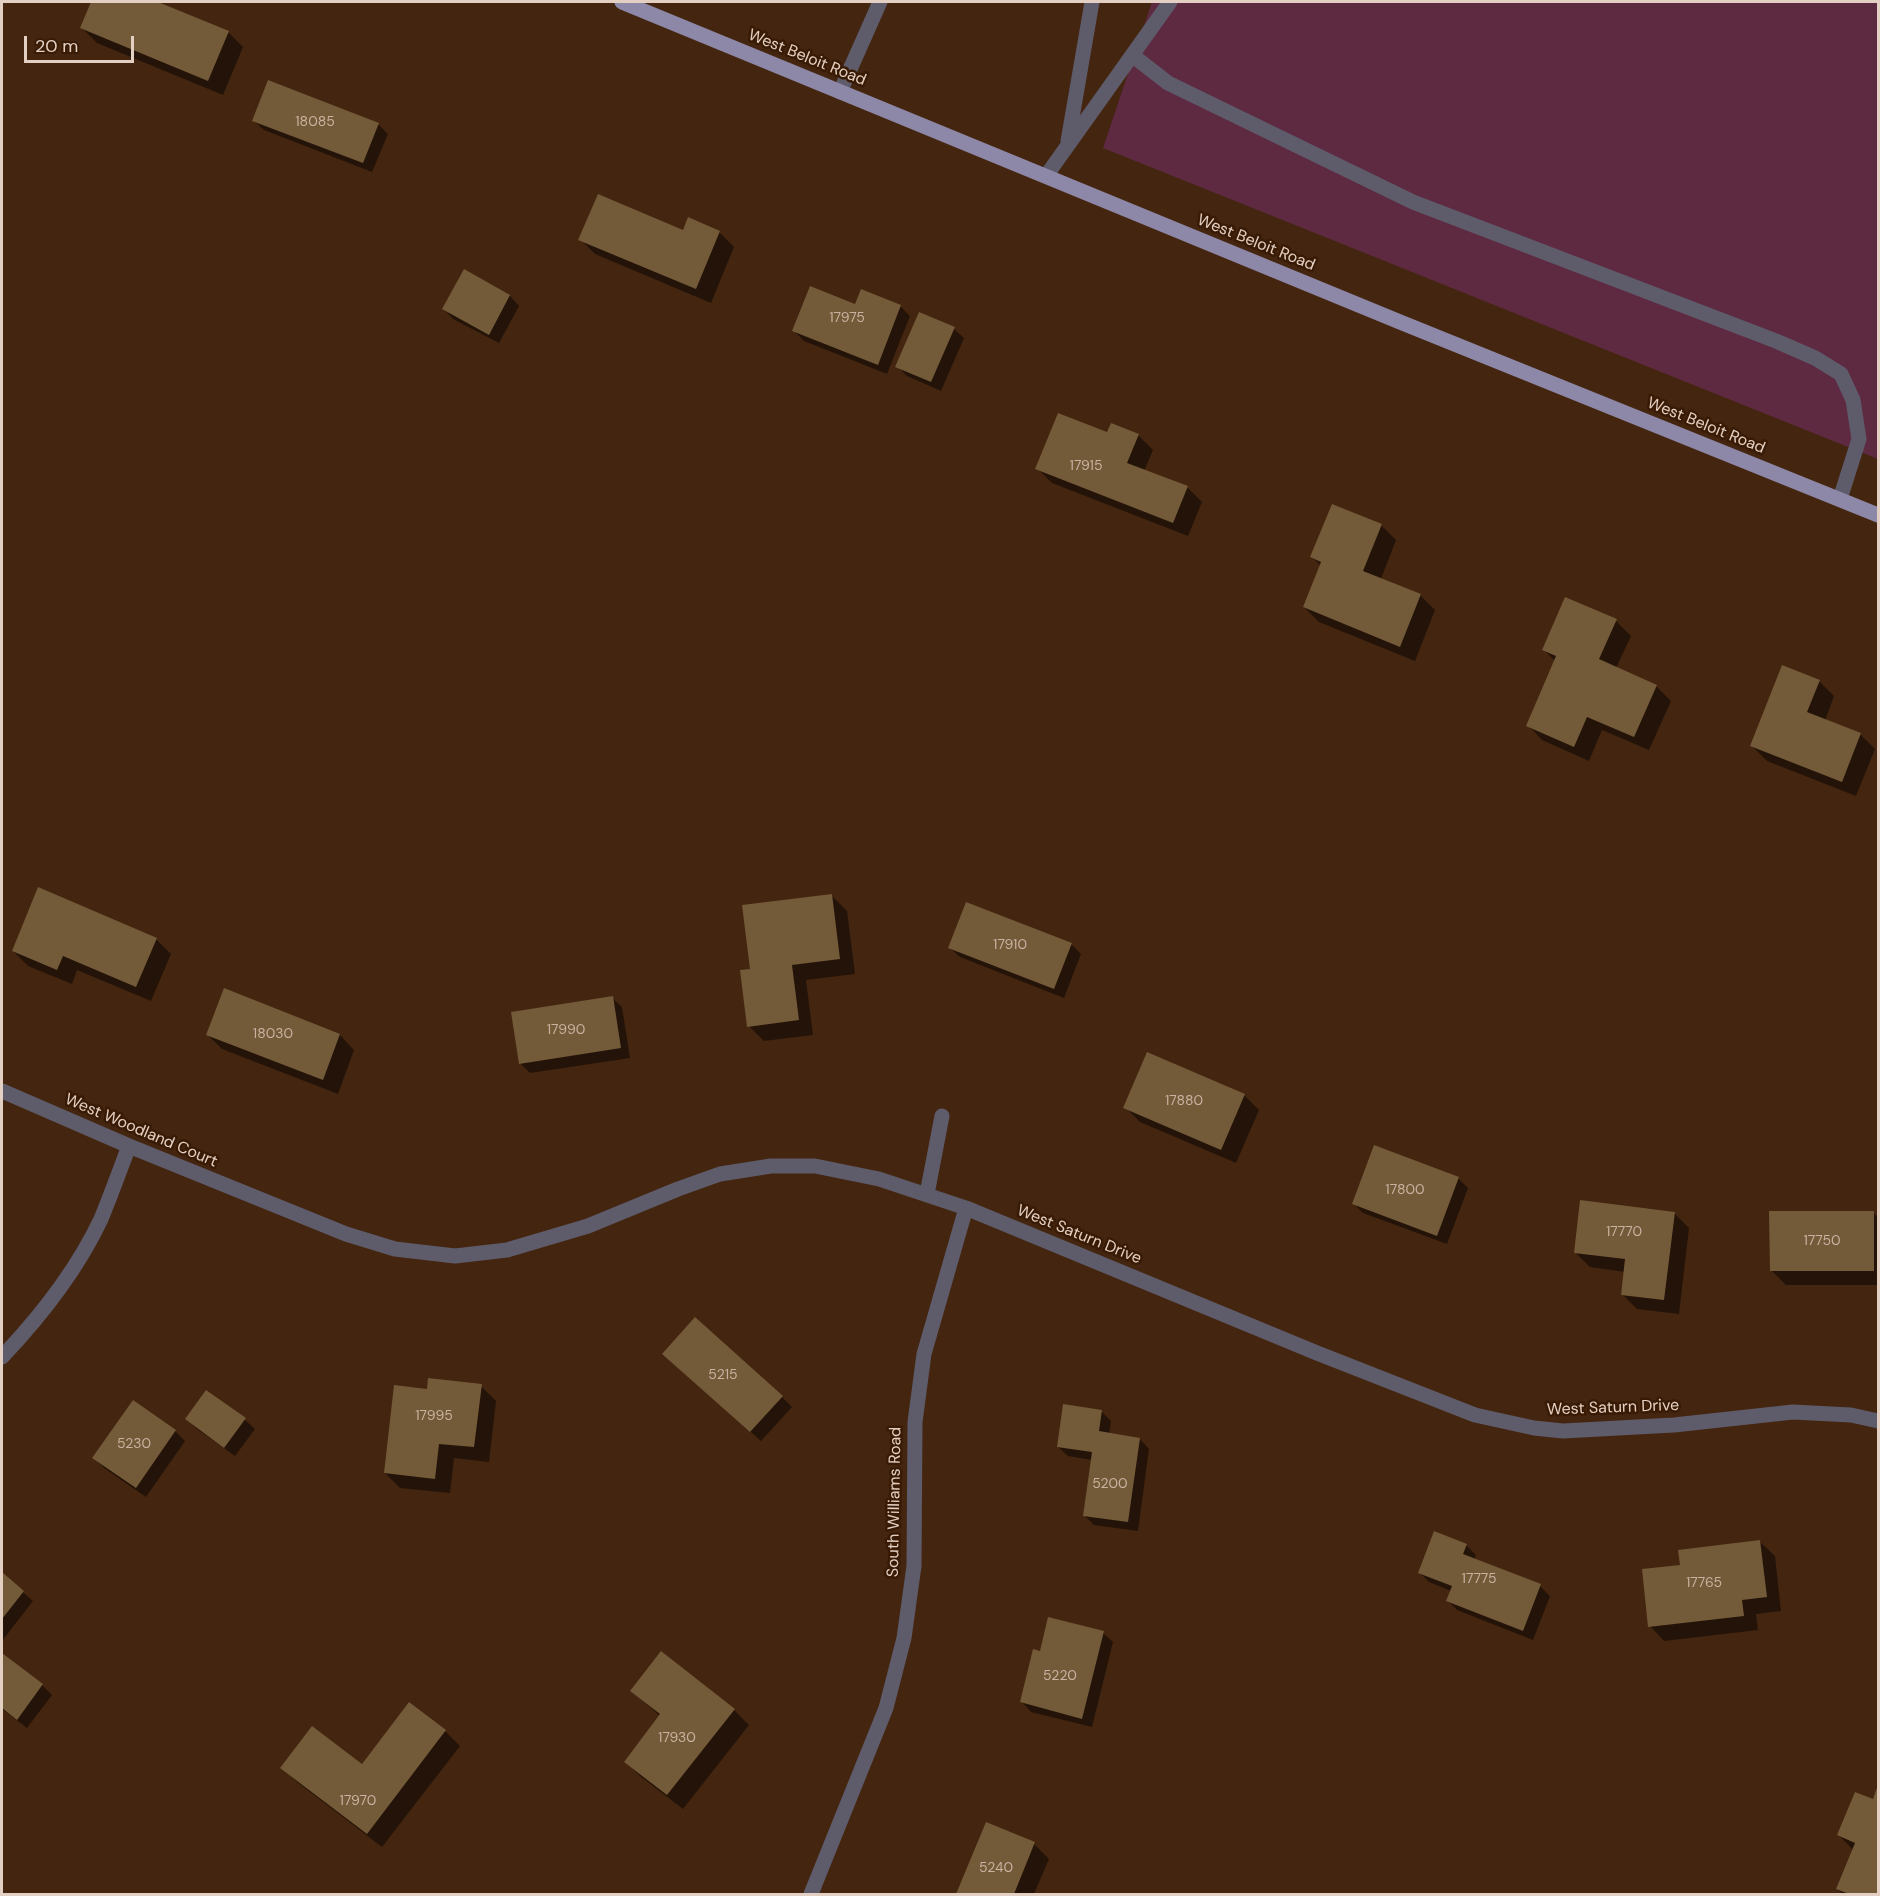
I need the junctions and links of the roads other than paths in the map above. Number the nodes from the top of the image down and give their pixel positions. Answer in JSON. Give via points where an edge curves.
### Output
{"nodes":[{"id":1,"x":622,"y":2,"type":"edge"},
{"id":2,"x":880,"y":2,"type":"edge"},
{"id":3,"x":1092,"y":2,"type":"edge"},
{"id":4,"x":1170,"y":2,"type":"edge"},
{"id":5,"x":1132,"y":55,"type":"junction"},
{"id":6,"x":840,"y":92,"type":"junction"},
{"id":7,"x":1067,"y":147,"type":"junction"},
{"id":8,"x":1046,"y":176,"type":"junction"},
{"id":9,"x":1840,"y":499,"type":"junction"},
{"id":10,"x":1878,"y":515,"type":"edge"},
{"id":11,"x":2,"y":1091,"type":"edge"},
{"id":12,"x":942,"y":1116,"type":"dead end"},
{"id":13,"x":129,"y":1146,"type":"junction"},
{"id":14,"x":927,"y":1194,"type":"junction"},
{"id":15,"x":268,"y":1202,"type":"joint"},
{"id":16,"x":966,"y":1208,"type":"junction"},
{"id":17,"x":2,"y":1357,"type":"edge"},
{"id":18,"x":1878,"y":1421,"type":"edge"},
{"id":19,"x":811,"y":1894,"type":"edge"}],
"edges":[{"from":1,"to":6,"type":"main road","name":"West Beloit Road"},
{"from":2,"to":6,"type":"street"},
{"from":3,"to":7,"type":"street"},
{"from":4,"to":5,"type":"street"},
{"from":5,"to":7,"type":"street"},
{"from":5,"to":9,"type":"street","via":[[1168,83],[1413,202],[1776,341],[1841,374],[1853,400],[1859,439]]},
{"from":6,"to":8,"type":"main road","name":"West Beloit Road"},
{"from":7,"to":8,"type":"street"},
{"from":8,"to":9,"type":"main road","name":"West Beloit Road"},
{"from":9,"to":10,"type":"main road","name":"West Beloit Road"},
{"from":11,"to":13,"type":"street","name":"West Woodland Court"},
{"from":12,"to":14,"type":"street"},
{"from":13,"to":15,"type":"street","name":"West Woodland Court"},
{"from":13,"to":17,"type":"street","via":[[91,1238],[54,1296]]},
{"from":14,"to":15,"type":"street","name":"West Saturn Drive","via":[[815,1166],[771,1166],[720,1174],[588,1226],[507,1250],[455,1256],[395,1249]]},
{"from":14,"to":16,"type":"street","name":"West Saturn Drive"},
{"from":16,"to":18,"type":"street","name":"West Saturn Drive","via":[[1476,1415],[1563,1431],[1674,1425],[1793,1412]]},
{"from":16,"to":19,"type":"street","name":"South Williams Road","via":[[924,1354],[915,1422],[914,1566],[904,1638],[886,1708]]}]}
